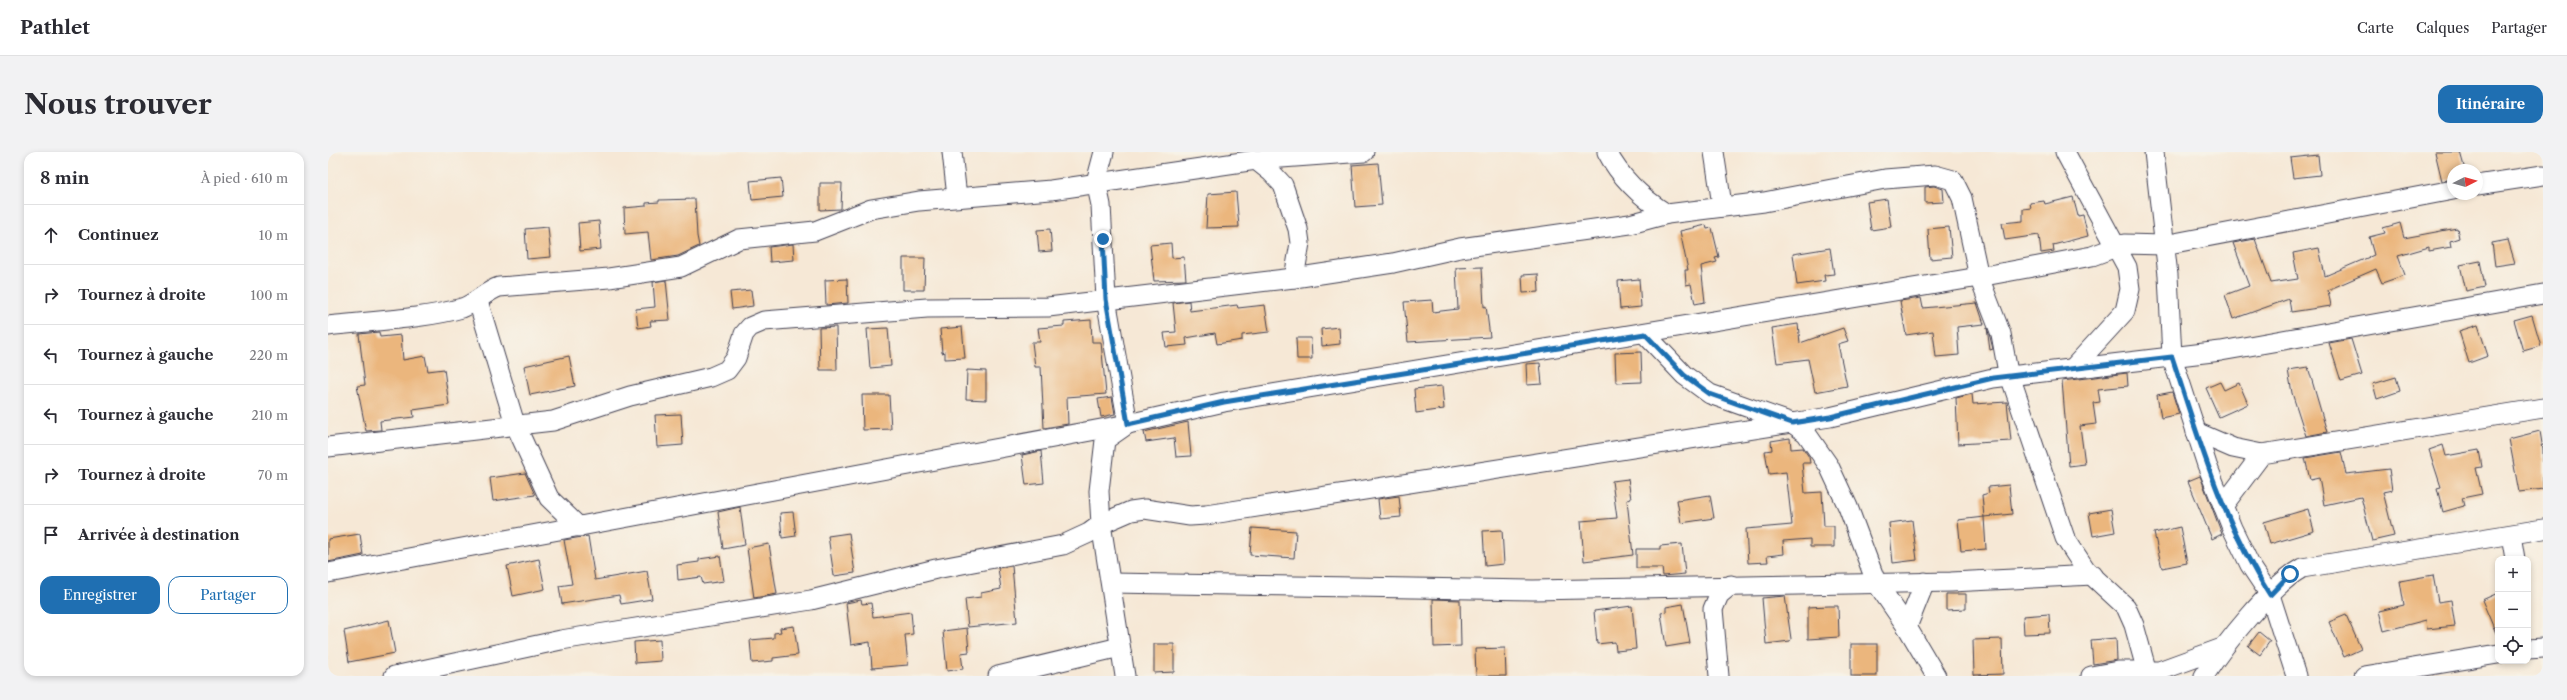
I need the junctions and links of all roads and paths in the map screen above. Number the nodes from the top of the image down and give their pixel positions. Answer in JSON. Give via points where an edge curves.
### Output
{"nodes":[{"id":1,"x":952,"y":152,"type":"edge"},
{"id":2,"x":1104,"y":152,"type":"edge"},
{"id":3,"x":1364,"y":152,"type":"edge"},
{"id":4,"x":1607,"y":152,"type":"edge"},
{"id":5,"x":1714,"y":152,"type":"edge"},
{"id":6,"x":2065,"y":152,"type":"edge"},
{"id":7,"x":2154,"y":152,"type":"edge"},
{"id":8,"x":1256,"y":160,"type":"junction"},
{"id":9,"x":2543,"y":175,"type":"edge"},
{"id":10,"x":1096,"y":182,"type":"junction"},
{"id":11,"x":2483,"y":184,"type":"edge"},
{"id":12,"x":2447,"y":191,"type":"edge"},
{"id":13,"x":957,"y":197,"type":"junction"},
{"id":14,"x":1722,"y":205,"type":"junction"},
{"id":15,"x":1667,"y":214,"type":"junction"},
{"id":16,"x":2164,"y":245,"type":"junction"},
{"id":17,"x":2114,"y":247,"type":"junction"},
{"id":18,"x":1979,"y":277,"type":"junction"},
{"id":19,"x":1294,"y":278,"type":"junction"},
{"id":20,"x":2543,"y":294,"type":"edge"},
{"id":21,"x":1106,"y":299,"type":"junction"},
{"id":22,"x":478,"y":301,"type":"junction"},
{"id":23,"x":328,"y":326,"type":"edge"},
{"id":24,"x":1645,"y":334,"type":"junction"},
{"id":25,"x":2172,"y":357,"type":"junction"},
{"id":26,"x":2073,"y":368,"type":"junction"},
{"id":27,"x":2011,"y":376,"type":"junction"},
{"id":28,"x":2543,"y":408,"type":"edge"},
{"id":29,"x":1792,"y":423,"type":"junction"},
{"id":30,"x":515,"y":424,"type":"junction"},
{"id":31,"x":1128,"y":424,"type":"junction"},
{"id":32,"x":2196,"y":432,"type":"junction"},
{"id":33,"x":328,"y":447,"type":"edge"},
{"id":34,"x":2262,"y":454,"type":"junction"},
{"id":35,"x":2224,"y":506,"type":"junction"},
{"id":36,"x":1101,"y":524,"type":"junction"},
{"id":37,"x":579,"y":527,"type":"junction"},
{"id":38,"x":2543,"y":529,"type":"edge"},
{"id":39,"x":2511,"y":535,"type":"junction"},
{"id":40,"x":2514,"y":556,"type":"edge"},
{"id":41,"x":328,"y":573,"type":"edge"},
{"id":42,"x":2093,"y":575,"type":"junction"},
{"id":43,"x":1876,"y":582,"type":"junction"},
{"id":44,"x":1925,"y":582,"type":"junction"},
{"id":45,"x":1111,"y":583,"type":"junction"},
{"id":46,"x":1731,"y":585,"type":"junction"},
{"id":47,"x":2270,"y":595,"type":"junction"},
{"id":48,"x":1908,"y":627,"type":"junction"},
{"id":49,"x":1120,"y":647,"type":"junction"},
{"id":50,"x":2222,"y":648,"type":"junction"},
{"id":51,"x":2495,"y":654,"type":"edge"},
{"id":52,"x":2147,"y":672,"type":"junction"},
{"id":53,"x":394,"y":676,"type":"edge"},
{"id":54,"x":998,"y":676,"type":"edge"},
{"id":55,"x":1125,"y":676,"type":"edge"},
{"id":56,"x":1719,"y":676,"type":"edge"},
{"id":57,"x":1936,"y":676,"type":"edge"},
{"id":58,"x":2091,"y":676,"type":"edge"},
{"id":59,"x":2204,"y":676,"type":"edge"},
{"id":60,"x":2296,"y":676,"type":"edge"},
{"id":61,"x":2364,"y":676,"type":"edge"}],
"edges":[{"from":1,"to":13,"type":"street"},
{"from":2,"to":10,"type":"street"},
{"from":3,"to":8,"type":"street"},
{"from":4,"to":15,"type":"street","via":[[1632,188]]},
{"from":5,"to":14,"type":"street"},
{"from":6,"to":17,"type":"street"},
{"from":7,"to":16,"type":"street"},
{"from":8,"to":10,"type":"street"},
{"from":8,"to":19,"type":"street","via":[[1272,172],[1283,185],[1298,229],[1300,243]]},
{"from":9,"to":11,"type":"street"},
{"from":10,"to":13,"type":"street","via":[[1051,190]]},
{"from":10,"to":21,"type":"street","via":[[1101,204]]},
{"from":12,"to":16,"type":"street"},
{"from":13,"to":22,"type":"street","via":[[871,209],[815,231],[739,239],[681,267],[610,278],[499,287],[490,290]]},
{"from":14,"to":15,"type":"street"},
{"from":14,"to":18,"type":"street","via":[[1764,202],[1885,179],[1935,175],[1947,177],[1957,186],[1962,198]]},
{"from":15,"to":19,"type":"street","via":[[1630,224],[1460,248],[1393,263]]},
{"from":16,"to":17,"type":"street","via":[[2124,244]]},
{"from":16,"to":25,"type":"street"},
{"from":17,"to":18,"type":"street","via":[[2092,256]]},
{"from":17,"to":26,"type":"street","via":[[2127,267],[2130,279],[2129,300],[2117,321]]},
{"from":18,"to":24,"type":"street"},
{"from":18,"to":27,"type":"street","via":[[2001,334]]},
{"from":19,"to":21,"type":"street"},
{"from":20,"to":25,"type":"street","via":[[2221,351]]},
{"from":21,"to":30,"type":"street","via":[[1048,307],[927,308],[764,321],[750,327],[744,334],[736,358],[727,370],[711,377],[630,396],[569,417]]},
{"from":21,"to":31,"type":"street"},
{"from":22,"to":23,"type":"street","via":[[445,312]]},
{"from":22,"to":30,"type":"street"},
{"from":24,"to":29,"type":"street","via":[[1684,375],[1710,394]]},
{"from":24,"to":31,"type":"street","via":[[1224,402]]},
{"from":25,"to":26,"type":"street"},
{"from":25,"to":32,"type":"street"},
{"from":26,"to":27,"type":"street"},
{"from":27,"to":29,"type":"street","via":[[1830,417]]},
{"from":27,"to":42,"type":"street","via":[[2065,538],[2086,570]]},
{"from":28,"to":34,"type":"street"},
{"from":29,"to":36,"type":"street","via":[[1206,515],[1190,516],[1145,509],[1131,511]]},
{"from":29,"to":43,"type":"street","via":[[1806,433],[1829,466],[1848,507]]},
{"from":30,"to":33,"type":"street"},
{"from":30,"to":37,"type":"street","via":[[549,498]]},
{"from":31,"to":36,"type":"street","via":[[1105,440],[1098,492]]},
{"from":31,"to":37,"type":"street"},
{"from":32,"to":34,"type":"street","via":[[2233,448]]},
{"from":32,"to":35,"type":"street"},
{"from":34,"to":35,"type":"street"},
{"from":35,"to":47,"type":"street","via":[[2250,565]]},
{"from":36,"to":45,"type":"street"},
{"from":36,"to":53,"type":"street","via":[[1089,533],[1063,545],[936,569],[811,600],[561,640]]},
{"from":37,"to":41,"type":"street"},
{"from":38,"to":39,"type":"street"},
{"from":39,"to":40,"type":"street"},
{"from":39,"to":47,"type":"street","via":[[2302,568],[2290,574]]},
{"from":42,"to":44,"type":"street"},
{"from":42,"to":52,"type":"street","via":[[2126,607],[2134,625]]},
{"from":43,"to":44,"type":"street"},
{"from":43,"to":46,"type":"street"},
{"from":43,"to":48,"type":"street"},
{"from":44,"to":48,"type":"street"},
{"from":45,"to":46,"type":"street","via":[[1533,590]]},
{"from":45,"to":49,"type":"street"},
{"from":46,"to":56,"type":"street","via":[[1719,596],[1713,609]]},
{"from":47,"to":50,"type":"street"},
{"from":47,"to":60,"type":"street"},
{"from":48,"to":57,"type":"street"},
{"from":49,"to":54,"type":"street"},
{"from":49,"to":55,"type":"street"},
{"from":50,"to":52,"type":"street","via":[[2159,671]]},
{"from":50,"to":59,"type":"street"},
{"from":51,"to":61,"type":"street"},
{"from":52,"to":58,"type":"street","via":[[2118,670]]}]}
